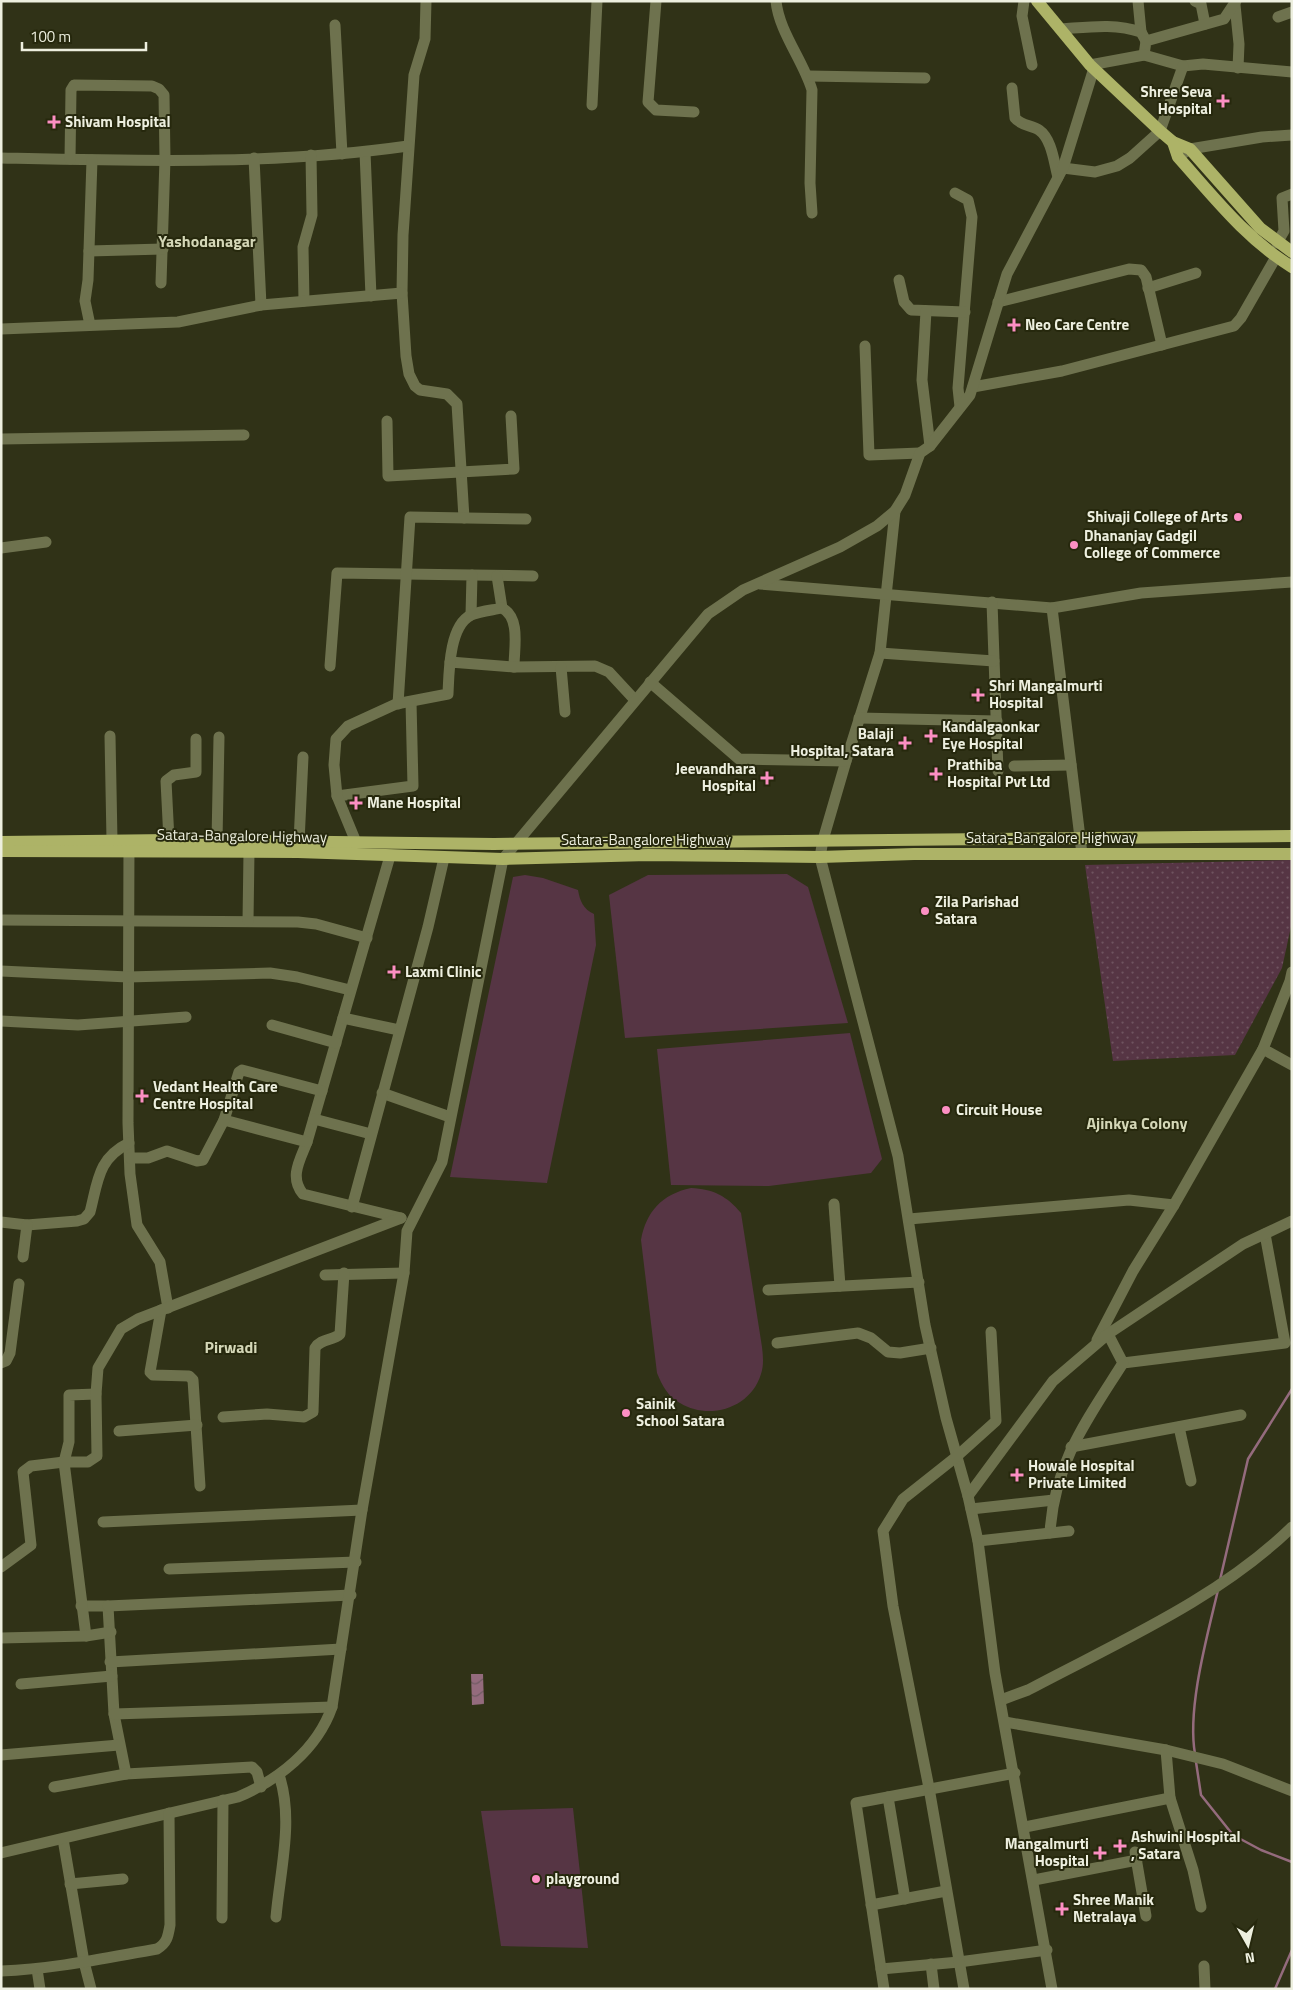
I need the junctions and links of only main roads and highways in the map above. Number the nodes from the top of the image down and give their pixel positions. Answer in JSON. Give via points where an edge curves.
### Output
{"nodes":[{"id":1,"x":1037,"y":1,"type":"edge"},
{"id":2,"x":1173,"y":142,"type":"junction"},
{"id":3,"x":1292,"y":252,"type":"edge"},
{"id":4,"x":1292,"y":267,"type":"edge"},
{"id":5,"x":1292,"y":836,"type":"edge"},
{"id":6,"x":1,"y":842,"type":"edge"},
{"id":7,"x":129,"y":845,"type":"junction"},
{"id":8,"x":1,"y":851,"type":"edge"},
{"id":9,"x":1292,"y":854,"type":"edge"}],
"edges":[{"from":1,"to":2,"type":"main road","via":[[1092,67]]},
{"from":2,"to":3,"type":"main road","via":[[1190,149],[1240,207],[1277,243]]},
{"from":2,"to":4,"type":"main road","via":[[1178,157],[1248,234]]},
{"from":5,"to":7,"type":"main road","name":"Satara-Bangalore Highway","via":[[515,843],[168,840]]},
{"from":6,"to":7,"type":"main road","name":"Satara-Bangalore Highway","via":[[112,840]]},
{"from":7,"to":8,"type":"main road","name":"Satara-Bangalore Highway"},
{"from":7,"to":9,"type":"main road","name":"Satara-Bangalore Highway","via":[[249,852],[503,859],[648,854],[820,857]]}]}
